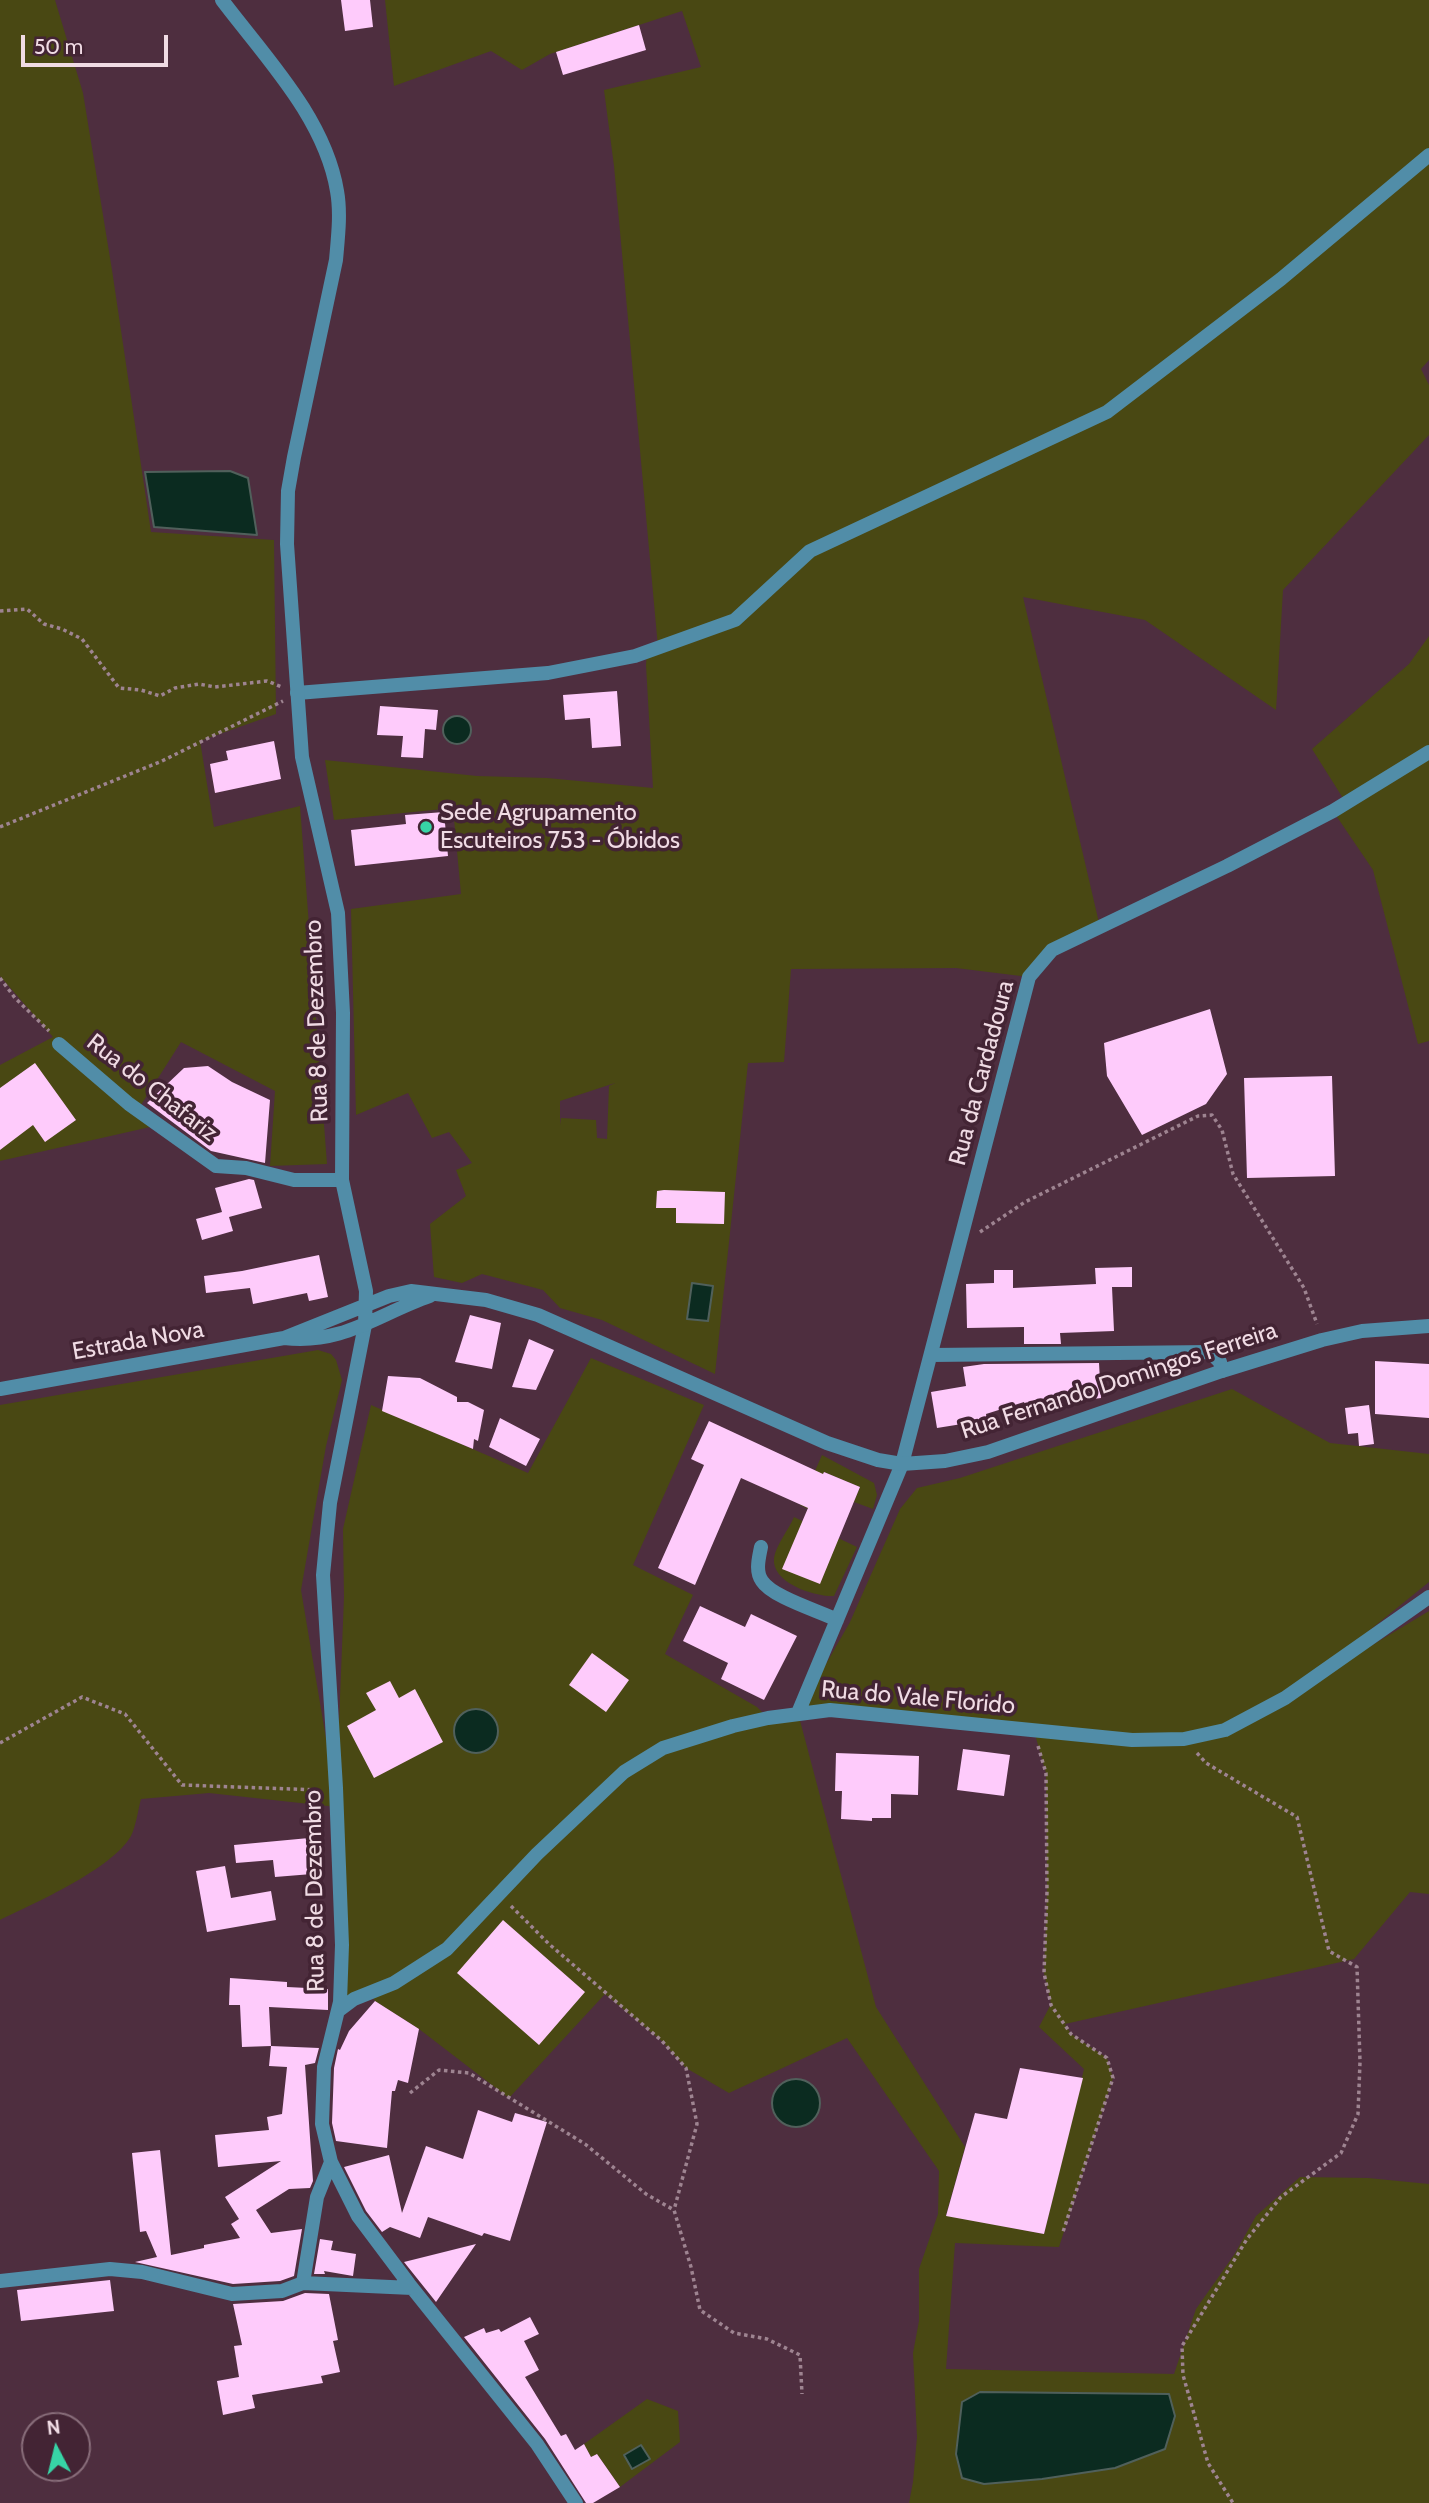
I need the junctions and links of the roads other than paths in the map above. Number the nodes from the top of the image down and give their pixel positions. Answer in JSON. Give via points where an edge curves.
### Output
{"nodes":[{"id":1,"x":222,"y":0,"type":"edge"},
{"id":2,"x":1429,"y":155,"type":"edge"},
{"id":3,"x":297,"y":693,"type":"junction"},
{"id":4,"x":1429,"y":752,"type":"edge"},
{"id":5,"x":59,"y":1044,"type":"road end"},
{"id":6,"x":342,"y":1180,"type":"junction"},
{"id":7,"x":435,"y":1295,"type":"junction"},
{"id":8,"x":365,"y":1306,"type":"junction"},
{"id":9,"x":365,"y":1325,"type":"junction"},
{"id":10,"x":1429,"y":1326,"type":"edge"},
{"id":11,"x":284,"y":1338,"type":"junction"},
{"id":12,"x":932,"y":1355,"type":"junction"},
{"id":13,"x":1222,"y":1371,"type":"junction"},
{"id":14,"x":0,"y":1389,"type":"edge"},
{"id":15,"x":902,"y":1464,"type":"junction"},
{"id":16,"x":761,"y":1548,"type":"dead end"},
{"id":17,"x":1429,"y":1597,"type":"edge"},
{"id":18,"x":837,"y":1620,"type":"junction"},
{"id":19,"x":798,"y":1713,"type":"junction"},
{"id":20,"x":338,"y":2011,"type":"junction"},
{"id":21,"x":331,"y":2162,"type":"junction"},
{"id":22,"x":0,"y":2281,"type":"edge"},
{"id":23,"x":303,"y":2283,"type":"junction"},
{"id":24,"x":412,"y":2288,"type":"junction"},
{"id":25,"x":568,"y":2496,"type":"edge"},
{"id":26,"x":576,"y":2503,"type":"edge"}],
"edges":[{"from":1,"to":3,"type":"street","via":[[310,118],[337,191],[336,260],[288,491]]},
{"from":2,"to":3,"type":"street","via":[[1281,279],[1107,412],[810,551],[735,620],[635,656],[548,673]]},
{"from":3,"to":6,"type":"street","name":"Rua 8 de Dezembro","via":[[302,757],[341,944]]},
{"from":4,"to":12,"type":"street","name":"Rua da Cardadoura","via":[[1333,811],[1052,950],[1029,977]]},
{"from":5,"to":6,"type":"street","name":"Rua do Chafariz","via":[[130,1104],[216,1166],[295,1180]]},
{"from":6,"to":8,"type":"street","name":"Rua 8 de Dezembro","via":[[366,1291]]},
{"from":7,"to":8,"type":"street","name":"Rua Fernando Domingos Ferreira","via":[[411,1291]]},
{"from":7,"to":9,"type":"street","name":"Rua Fernando Domingos Ferreira"},
{"from":7,"to":15,"type":"street","name":"Rua Fernando Domingos Ferreira","via":[[486,1300],[538,1315],[827,1443],[878,1461]]},
{"from":8,"to":9,"type":"street","name":"Rua 8 de Dezembro"},
{"from":8,"to":11,"type":"street","name":"Estrada Nova"},
{"from":9,"to":11,"type":"street","name":"Estrada Nova","via":[[319,1340]]},
{"from":9,"to":20,"type":"street","name":"Rua 8 de Dezembro","via":[[330,1503],[323,1575],[342,1945]]},
{"from":10,"to":13,"type":"street","name":"Rua Fernando Domingos Ferreira","via":[[1362,1331]]},
{"from":11,"to":14,"type":"street","name":"Estrada Nova"},
{"from":12,"to":13,"type":"street","via":[[1210,1352]]},
{"from":12,"to":15,"type":"street","name":"Rua da Cardadoura"},
{"from":13,"to":15,"type":"street","name":"Rua Fernando Domingos Ferreira","via":[[988,1452]]},
{"from":15,"to":18,"type":"street","name":"Rua da Cardadoura"},
{"from":16,"to":18,"type":"street","via":[[758,1567],[770,1590]]},
{"from":17,"to":19,"type":"street","name":"Rua do Vale Florido","via":[[1284,1698],[1225,1730],[1185,1739],[1132,1740],[830,1710]]},
{"from":18,"to":19,"type":"street","name":"Rua da Cardadoura"},
{"from":19,"to":20,"type":"street","name":"Rua do Vale Florido","via":[[733,1726],[663,1748],[624,1772],[537,1854],[447,1949]]},
{"from":20,"to":21,"type":"street","name":"Rua 8 de Dezembro","via":[[324,2067],[322,2124]]},
{"from":21,"to":23,"type":"street","via":[[317,2197]]},
{"from":21,"to":24,"type":"street","name":"Rua 8 de Dezembro","via":[[358,2216]]},
{"from":22,"to":23,"type":"street","via":[[110,2269],[232,2294],[282,2291]]},
{"from":23,"to":24,"type":"street"},
{"from":24,"to":25,"type":"street","name":"Rua 8 de Dezembro","via":[[537,2444]]},
{"from":25,"to":26,"type":"street","name":"Rua 8 de Dezembro"}]}
